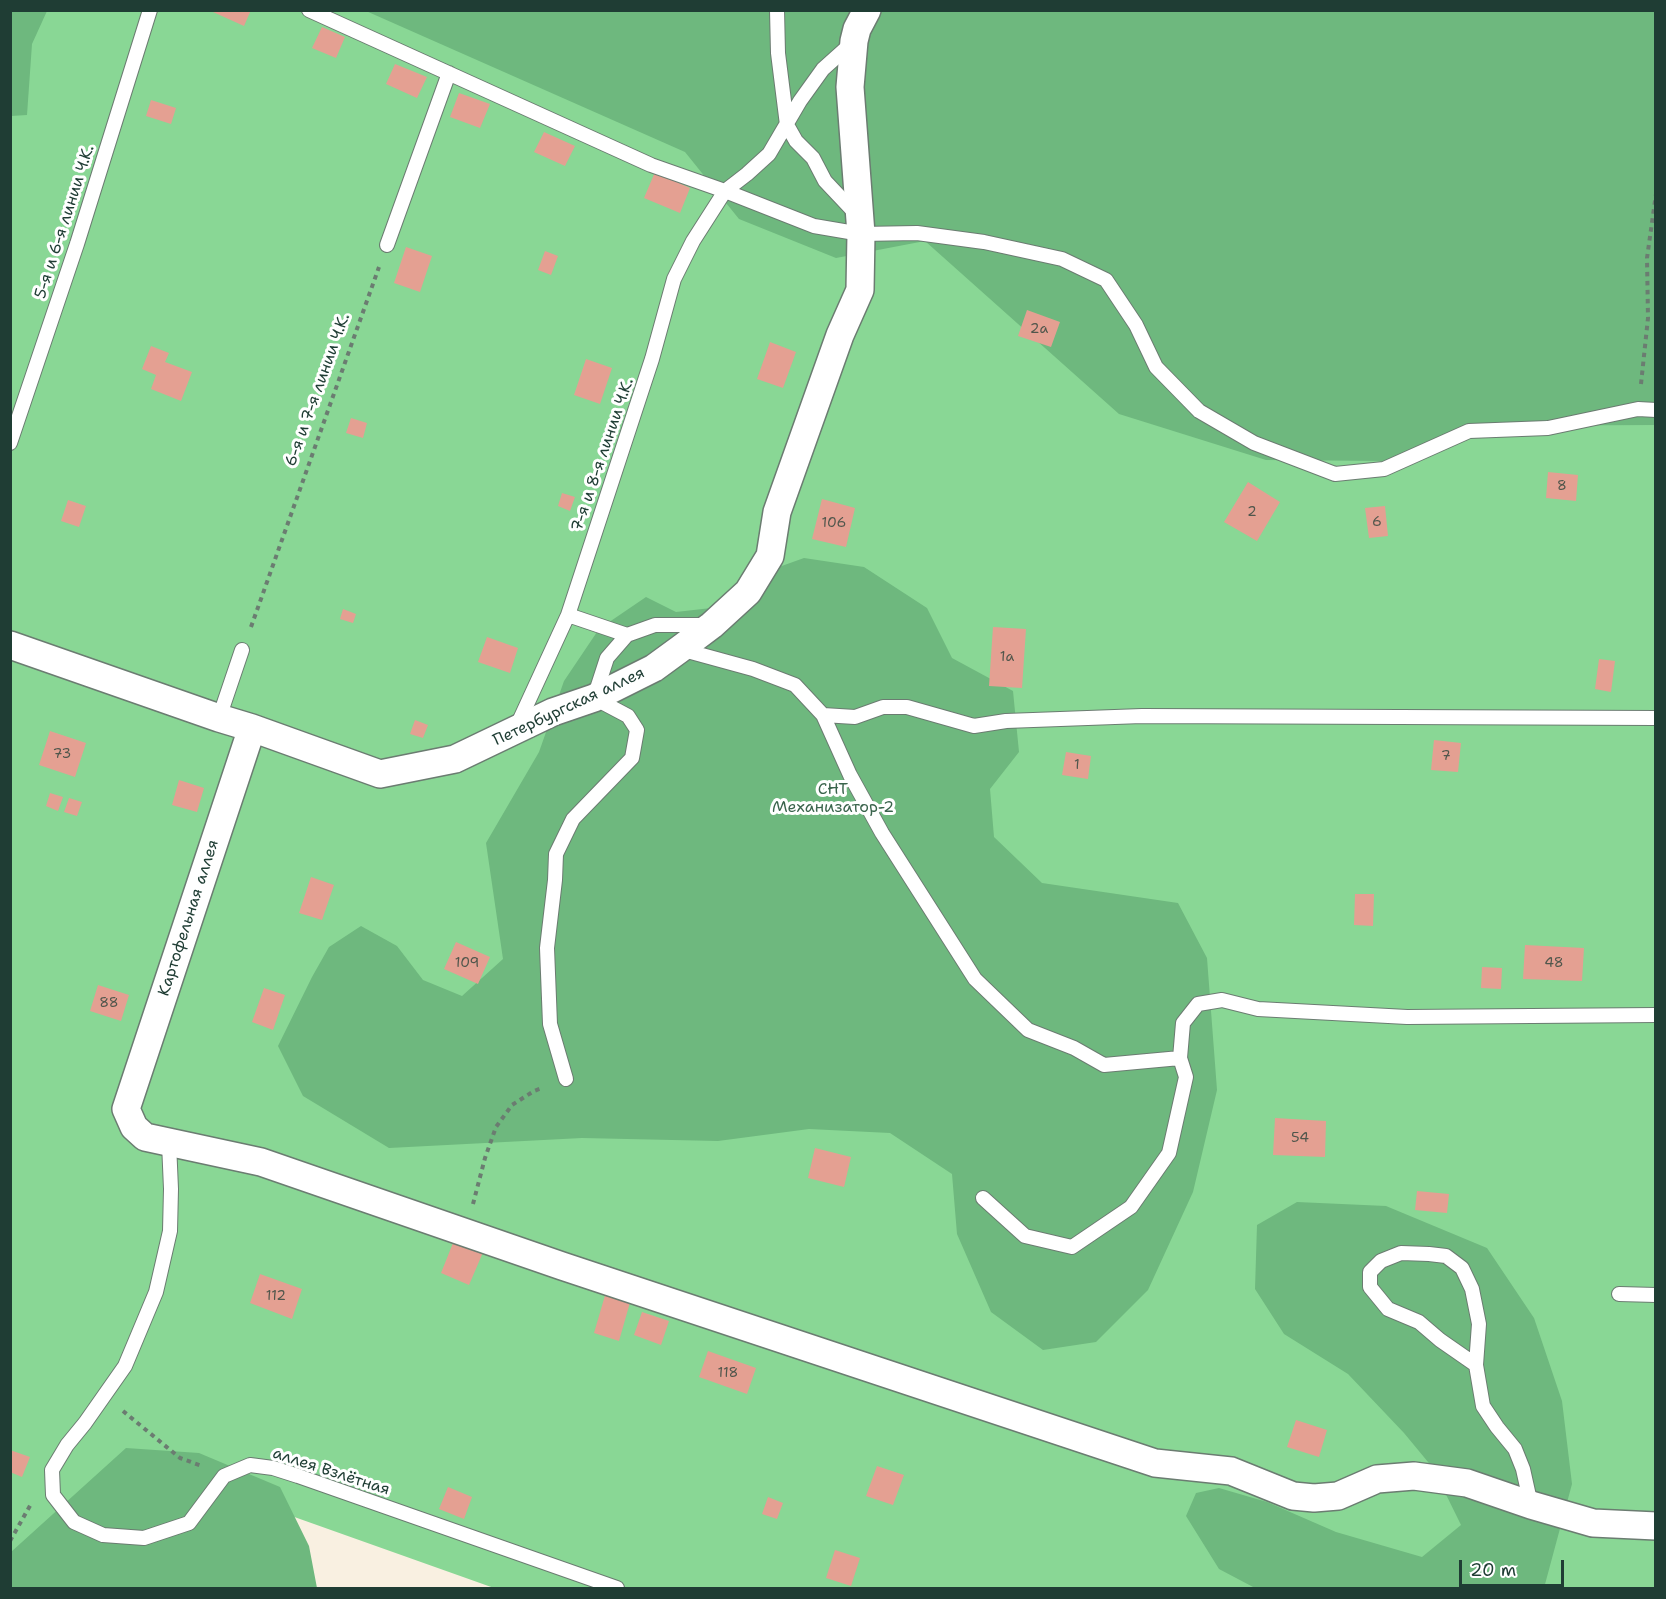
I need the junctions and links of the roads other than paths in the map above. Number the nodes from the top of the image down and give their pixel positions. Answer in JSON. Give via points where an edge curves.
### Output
{"nodes":[{"id":1,"x":150,"y":10,"type":"edge"},
{"id":2,"x":309,"y":10,"type":"edge"},
{"id":3,"x":777,"y":10,"type":"edge"},
{"id":4,"x":867,"y":10,"type":"edge"},
{"id":5,"x":854,"y":41,"type":"junction"},
{"id":6,"x":449,"y":73,"type":"junction"},
{"id":7,"x":787,"y":125,"type":"junction"},
{"id":8,"x":725,"y":191,"type":"junction"},
{"id":9,"x":860,"y":226,"type":"junction"},
{"id":10,"x":387,"y":245,"type":"road end"},
{"id":11,"x":1656,"y":410,"type":"edge"},
{"id":12,"x":10,"y":443,"type":"edge"},
{"id":13,"x":568,"y":615,"type":"junction"},
{"id":14,"x":712,"y":625,"type":"junction"},
{"id":15,"x":627,"y":634,"type":"junction"},
{"id":16,"x":10,"y":645,"type":"edge"},
{"id":17,"x":680,"y":649,"type":"junction"},
{"id":18,"x":242,"y":650,"type":"road end"},
{"id":19,"x":594,"y":698,"type":"junction"},
{"id":20,"x":822,"y":714,"type":"junction"},
{"id":21,"x":1656,"y":717,"type":"edge"},
{"id":22,"x":219,"y":718,"type":"junction"},
{"id":23,"x":252,"y":728,"type":"junction"},
{"id":24,"x":513,"y":733,"type":"junction"},
{"id":25,"x":1656,"y":1015,"type":"edge"},
{"id":26,"x":1180,"y":1058,"type":"junction"},
{"id":27,"x":566,"y":1079,"type":"road end"},
{"id":28,"x":169,"y":1143,"type":"junction"},
{"id":29,"x":983,"y":1198,"type":"dead end"},
{"id":30,"x":1619,"y":1294,"type":"dead end"},
{"id":31,"x":1656,"y":1295,"type":"edge"},
{"id":32,"x":1476,"y":1365,"type":"junction"},
{"id":33,"x":1531,"y":1505,"type":"junction"},
{"id":34,"x":1656,"y":1526,"type":"edge"},
{"id":35,"x":617,"y":1588,"type":"edge"}],
"edges":[{"from":1,"to":12,"type":"lane","name":"5-я и 6-я линии Ч.К."},
{"from":2,"to":6,"type":"lane"},
{"from":3,"to":7,"type":"lane"},
{"from":4,"to":5,"type":"street","name":"Петербургская аллея"},
{"from":5,"to":7,"type":"lane","name":"7-я и 8-я линии Ч.К.","via":[[823,69]]},
{"from":5,"to":9,"type":"street","name":"Петербургская аллея","via":[[850,87]]},
{"from":6,"to":8,"type":"lane","via":[[651,165]]},
{"from":6,"to":10,"type":"lane"},
{"from":7,"to":8,"type":"lane","name":"7-я и 8-я линии Ч.К.","via":[[769,154]]},
{"from":7,"to":9,"type":"lane"},
{"from":8,"to":9,"type":"lane","via":[[814,225]]},
{"from":8,"to":13,"type":"lane","name":"7-я и 8-я линии Ч.К.","via":[[674,279],[652,359]]},
{"from":9,"to":11,"type":"lane","via":[[984,242],[1062,259],[1106,280],[1136,325],[1156,367],[1199,411],[1254,442],[1335,474],[1384,469],[1469,431],[1548,428],[1638,409]]},
{"from":9,"to":14,"type":"street","name":"Петербургская аллея","via":[[860,290],[777,512],[770,556],[748,592]]},
{"from":13,"to":15,"type":"lane"},
{"from":13,"to":24,"type":"lane","name":"7-я и 8-я линии Ч.К."},
{"from":14,"to":15,"type":"lane","via":[[655,625]]},
{"from":14,"to":17,"type":"street","name":"Петербургская аллея"},
{"from":15,"to":19,"type":"lane","via":[[607,658]]},
{"from":16,"to":22,"type":"street","name":"Петербургская аллея"},
{"from":17,"to":19,"type":"street","name":"Петербургская аллея","via":[[654,668]]},
{"from":17,"to":20,"type":"lane","via":[[795,685]]},
{"from":18,"to":22,"type":"lane"},
{"from":19,"to":24,"type":"street","name":"Петербургская аллея","via":[[553,712]]},
{"from":19,"to":27,"type":"lane","via":[[628,716],[637,730],[632,758],[573,819],[556,854],[548,948],[550,1024]]},
{"from":20,"to":21,"type":"lane","via":[[855,717],[883,707],[907,708],[974,726],[1006,721],[1142,716]]},
{"from":20,"to":26,"type":"lane","via":[[882,833],[975,979],[1028,1030],[1104,1065]]},
{"from":22,"to":23,"type":"street","name":"Петербургская аллея"},
{"from":23,"to":24,"type":"street","name":"Петербургская аллея","via":[[380,774],[455,759]]},
{"from":23,"to":28,"type":"street","name":"Картофельная аллея","via":[[126,1109],[145,1137]]},
{"from":25,"to":26,"type":"lane","via":[[1407,1017],[1258,1009],[1222,1000],[1198,1004],[1183,1023]]},
{"from":26,"to":29,"type":"lane","via":[[1186,1077],[1169,1153],[1131,1207],[1072,1247],[1025,1236]]},
{"from":28,"to":33,"type":"street","via":[[261,1162],[1155,1463],[1231,1471],[1293,1496],[1338,1496],[1377,1479],[1414,1476],[1467,1484]]},
{"from":28,"to":35,"type":"lane","name":"аллея Взлётная","via":[[170,1231],[156,1292],[125,1366],[52,1470],[53,1495],[74,1522],[103,1535],[144,1538],[189,1522],[225,1476],[250,1465],[273,1468]]},
{"from":30,"to":31,"type":"lane"},
{"from":32,"to":32,"type":"lane","via":[[1479,1324],[1472,1289],[1462,1268],[1446,1256],[1401,1253],[1381,1261],[1370,1272],[1370,1287],[1388,1309],[1419,1322]]},
{"from":32,"to":33,"type":"lane","via":[[1483,1406],[1515,1449]]},
{"from":33,"to":34,"type":"street","via":[[1593,1523]]}]}
